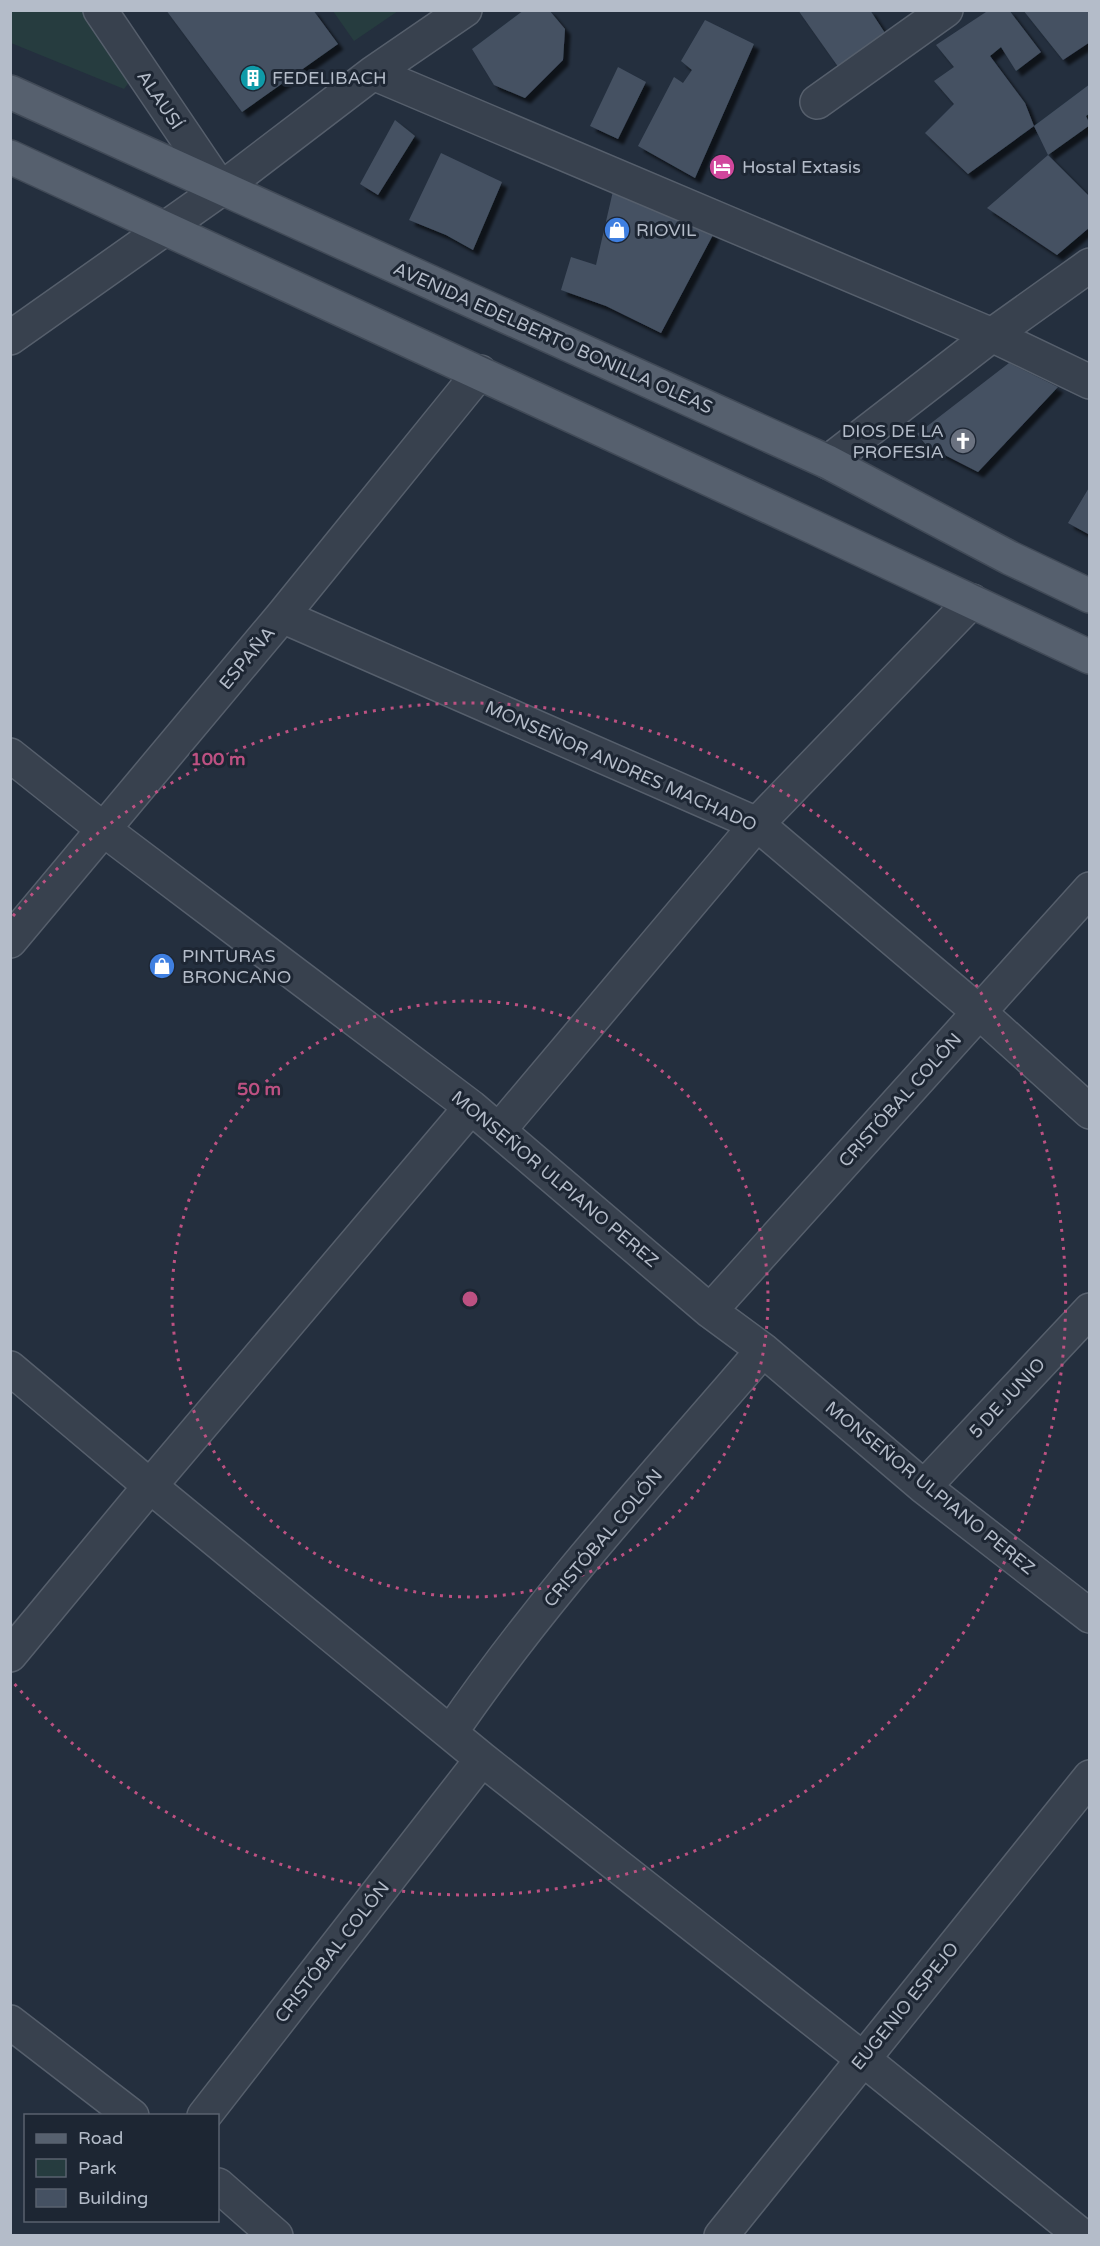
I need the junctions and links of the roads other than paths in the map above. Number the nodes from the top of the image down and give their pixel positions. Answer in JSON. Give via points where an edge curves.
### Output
{"nodes":[{"id":1,"x":100,"y":10,"type":"edge"},
{"id":2,"x":465,"y":10,"type":"edge"},
{"id":3,"x":946,"y":10,"type":"edge"},
{"id":4,"x":373,"y":73,"type":"junction"},
{"id":5,"x":10,"y":92,"type":"edge"},
{"id":6,"x":817,"y":102,"type":"dead end"},
{"id":7,"x":10,"y":157,"type":"edge"},
{"id":8,"x":221,"y":189,"type":"junction"},
{"id":9,"x":167,"y":228,"type":"junction"},
{"id":10,"x":1089,"y":265,"type":"edge"},
{"id":11,"x":992,"y":335,"type":"junction"},
{"id":12,"x":10,"y":338,"type":"edge"},
{"id":13,"x":480,"y":372,"type":"junction"},
{"id":14,"x":1089,"y":382,"type":"edge"},
{"id":15,"x":828,"y":462,"type":"junction"},
{"id":16,"x":1089,"y":596,"type":"edge"},
{"id":17,"x":972,"y":601,"type":"junction"},
{"id":18,"x":282,"y":616,"type":"junction"},
{"id":19,"x":1089,"y":657,"type":"edge"},
{"id":20,"x":10,"y":755,"type":"edge"},
{"id":21,"x":757,"y":824,"type":"junction"},
{"id":22,"x":103,"y":829,"type":"junction"},
{"id":23,"x":1089,"y":890,"type":"edge"},
{"id":24,"x":10,"y":941,"type":"edge"},
{"id":25,"x":979,"y":1012,"type":"junction"},
{"id":26,"x":471,"y":1107,"type":"junction"},
{"id":27,"x":1089,"y":1112,"type":"edge"},
{"id":28,"x":499,"y":1130,"type":"junction"},
{"id":29,"x":1089,"y":1310,"type":"edge"},
{"id":30,"x":710,"y":1311,"type":"junction"},
{"id":31,"x":764,"y":1350,"type":"junction"},
{"id":32,"x":10,"y":1368,"type":"edge"},
{"id":33,"x":150,"y":1486,"type":"junction"},
{"id":34,"x":924,"y":1487,"type":"junction"},
{"id":35,"x":1089,"y":1616,"type":"edge"},
{"id":36,"x":10,"y":1655,"type":"edge"},
{"id":37,"x":451,"y":1732,"type":"junction"},
{"id":38,"x":482,"y":1760,"type":"junction"},
{"id":39,"x":1089,"y":1777,"type":"edge"},
{"id":40,"x":10,"y":2022,"type":"edge"},
{"id":41,"x":863,"y":2058,"type":"junction"},
{"id":42,"x":131,"y":2114,"type":"edge"},
{"id":43,"x":205,"y":2114,"type":"edge"},
{"id":44,"x":219,"y":2186,"type":"edge"},
{"id":45,"x":276,"y":2235,"type":"edge"},
{"id":46,"x":721,"y":2235,"type":"edge"},
{"id":47,"x":1082,"y":2235,"type":"edge"}],
"edges":[{"from":1,"to":8,"type":"street","name":"ALAUSÍ"},
{"from":2,"to":4,"type":"street"},
{"from":3,"to":6,"type":"street"},
{"from":4,"to":8,"type":"street"},
{"from":4,"to":11,"type":"street"},
{"from":5,"to":8,"type":"main road","name":"AVENIDA EDELBERTO BONILLA OLEAS"},
{"from":7,"to":9,"type":"main road"},
{"from":8,"to":9,"type":"street"},
{"from":8,"to":15,"type":"main road","name":"AVENIDA EDELBERTO BONILLA OLEAS"},
{"from":9,"to":12,"type":"street"},
{"from":9,"to":13,"type":"main road"},
{"from":10,"to":11,"type":"street"},
{"from":11,"to":14,"type":"street"},
{"from":11,"to":15,"type":"street"},
{"from":13,"to":17,"type":"main road"},
{"from":13,"to":18,"type":"street","name":"ESPAÑA"},
{"from":15,"to":16,"type":"main road","name":"AVENIDA EDELBERTO BONILLA OLEAS"},
{"from":17,"to":19,"type":"main road"},
{"from":17,"to":21,"type":"street"},
{"from":18,"to":21,"type":"street","name":"MONSEÑOR ANDRES MACHADO"},
{"from":18,"to":22,"type":"street","name":"ESPAÑA"},
{"from":20,"to":22,"type":"street","name":"MONSEÑOR ULPIANO PEREZ"},
{"from":21,"to":25,"type":"street","name":"MONSEÑOR ANDRES MACHADO"},
{"from":21,"to":28,"type":"street"},
{"from":22,"to":24,"type":"street","name":"ESPAÑA"},
{"from":22,"to":26,"type":"street","name":"MONSEÑOR ULPIANO PEREZ"},
{"from":23,"to":25,"type":"street","name":"CRISTÓBAL COLÓN"},
{"from":25,"to":27,"type":"street","name":"MONSEÑOR ANDRES MACHADO"},
{"from":25,"to":30,"type":"street","name":"CRISTÓBAL COLÓN"},
{"from":26,"to":28,"type":"street","name":"MONSEÑOR ULPIANO PEREZ"},
{"from":26,"to":33,"type":"street"},
{"from":28,"to":30,"type":"street","name":"MONSEÑOR ULPIANO PEREZ"},
{"from":29,"to":34,"type":"street","name":"5 DE JUNIO"},
{"from":30,"to":31,"type":"street","name":"MONSEÑOR ULPIANO PEREZ"},
{"from":31,"to":34,"type":"street","name":"MONSEÑOR ULPIANO PEREZ"},
{"from":31,"to":37,"type":"street","name":"CRISTÓBAL COLÓN","via":[[580,1564],[486,1680]]},
{"from":32,"to":33,"type":"street"},
{"from":33,"to":36,"type":"street"},
{"from":33,"to":37,"type":"street"},
{"from":34,"to":35,"type":"street","name":"MONSEÑOR ULPIANO PEREZ"},
{"from":37,"to":38,"type":"street"},
{"from":38,"to":41,"type":"street"},
{"from":38,"to":43,"type":"street","name":"CRISTÓBAL COLÓN"},
{"from":39,"to":41,"type":"street","name":"EUGENIO ESPEJO"},
{"from":40,"to":42,"type":"street"},
{"from":41,"to":46,"type":"street","name":"EUGENIO ESPEJO"},
{"from":41,"to":47,"type":"street"},
{"from":44,"to":45,"type":"street"}]}
